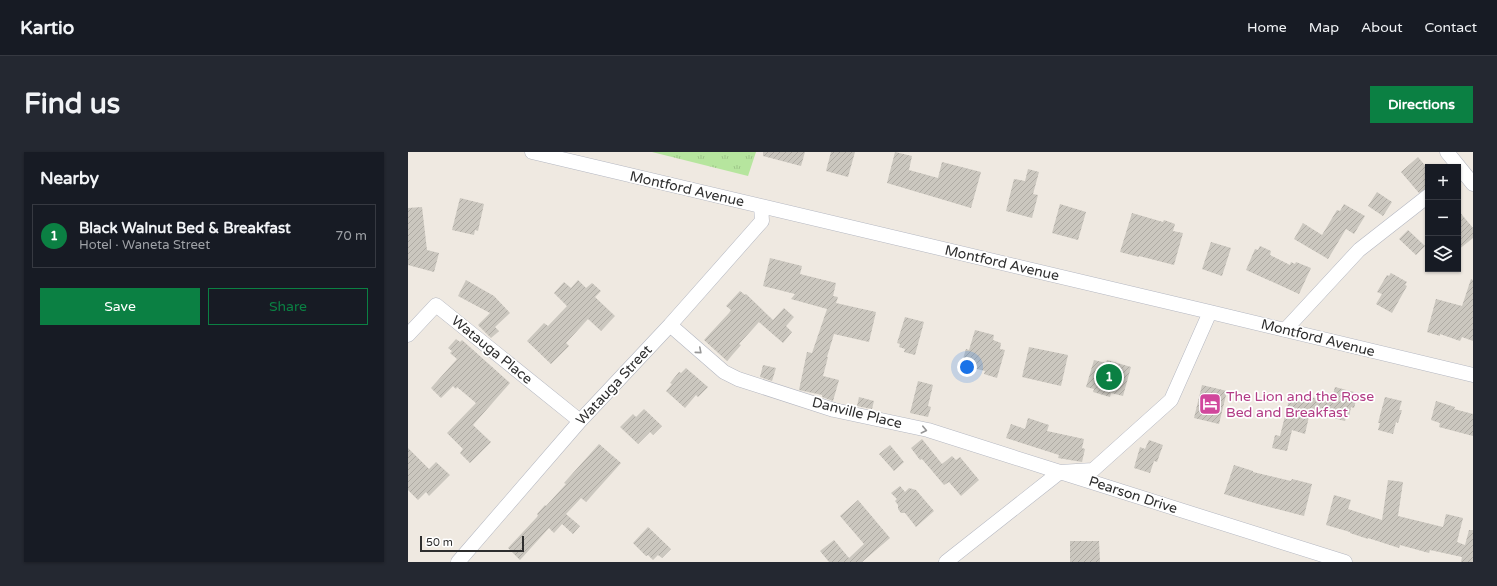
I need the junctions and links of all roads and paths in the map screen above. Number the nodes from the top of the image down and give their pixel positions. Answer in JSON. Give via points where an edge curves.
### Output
{"nodes":[{"id":1,"x":532,"y":152,"type":"edge"},
{"id":2,"x":1447,"y":152,"type":"edge"},
{"id":3,"x":550,"y":154,"type":"edge"},
{"id":4,"x":1455,"y":164,"type":"edge"},
{"id":5,"x":1461,"y":172,"type":"edge"},
{"id":6,"x":1473,"y":184,"type":"edge"},
{"id":7,"x":1425,"y":198,"type":"edge"},
{"id":8,"x":761,"y":206,"type":"junction"},
{"id":9,"x":1210,"y":312,"type":"junction"},
{"id":10,"x":670,"y":325,"type":"junction"},
{"id":11,"x":1285,"y":330,"type":"junction"},
{"id":12,"x":408,"y":335,"type":"edge"},
{"id":13,"x":1473,"y":375,"type":"edge"},
{"id":14,"x":580,"y":421,"type":"junction"},
{"id":15,"x":1060,"y":472,"type":"junction"},
{"id":16,"x":458,"y":562,"type":"edge"},
{"id":17,"x":946,"y":562,"type":"edge"},
{"id":18,"x":1345,"y":562,"type":"edge"}],
"edges":[{"from":1,"to":3,"type":"street","name":"Montford Avenue"},
{"from":2,"to":4,"type":"street"},
{"from":3,"to":8,"type":"street","name":"Montford Avenue"},
{"from":5,"to":6,"type":"street"},
{"from":7,"to":11,"type":"street","via":[[1358,250]]},
{"from":8,"to":9,"type":"street","name":"Montford Avenue"},
{"from":8,"to":10,"type":"street","name":"Watauga Street","via":[[762,221]]},
{"from":9,"to":11,"type":"street","name":"Montford Avenue"},
{"from":9,"to":15,"type":"street","via":[[1171,400],[1093,470]]},
{"from":10,"to":14,"type":"street","name":"Watauga Street"},
{"from":10,"to":15,"type":"street","name":"Danville Place","one_way":true,"via":[[724,372],[738,379],[834,410],[928,430]]},
{"from":11,"to":13,"type":"street","name":"Montford Avenue"},
{"from":12,"to":14,"type":"street","name":"Watauga Place","via":[[436,305]]},
{"from":14,"to":16,"type":"street","name":"Watauga Street"},
{"from":15,"to":17,"type":"street"},
{"from":15,"to":18,"type":"street","name":"Pearson Drive"}]}
